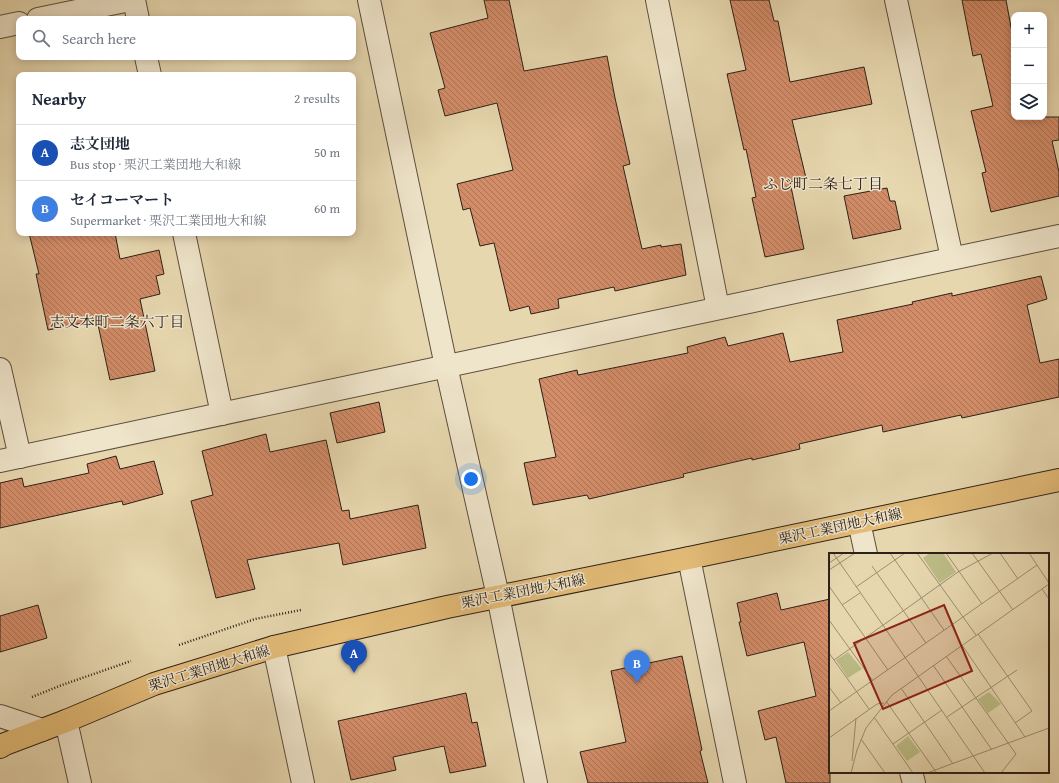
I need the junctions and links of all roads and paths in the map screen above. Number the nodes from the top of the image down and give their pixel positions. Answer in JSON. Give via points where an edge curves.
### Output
{"nodes":[{"id":1,"x":130,"y":0,"type":"edge"},
{"id":2,"x":134,"y":0,"type":"edge"},
{"id":3,"x":369,"y":0,"type":"edge"},
{"id":4,"x":657,"y":0,"type":"edge"},
{"id":5,"x":896,"y":0,"type":"edge"},
{"id":6,"x":53,"y":16,"type":"edge"},
{"id":7,"x":137,"y":16,"type":"edge"},
{"id":8,"x":16,"y":24,"type":"edge"},
{"id":9,"x":0,"y":27,"type":"edge"},
{"id":10,"x":147,"y":60,"type":"edge"},
{"id":11,"x":149,"y":72,"type":"edge"},
{"id":12,"x":185,"y":236,"type":"edge"},
{"id":13,"x":1059,"y":236,"type":"edge"},
{"id":14,"x":952,"y":258,"type":"junction"},
{"id":15,"x":718,"y":308,"type":"junction"},
{"id":16,"x":446,"y":366,"type":"junction"},
{"id":17,"x":0,"y":369,"type":"edge"},
{"id":18,"x":222,"y":414,"type":"junction"},
{"id":19,"x":10,"y":459,"type":"edge"},
{"id":20,"x":1059,"y":480,"type":"edge"},
{"id":21,"x":859,"y":522,"type":"junction"},
{"id":22,"x":866,"y":553,"type":"edge"},
{"id":23,"x":689,"y":558,"type":"junction"},
{"id":24,"x":498,"y":596,"type":"junction"},
{"id":25,"x":274,"y":648,"type":"junction"},
{"id":26,"x":0,"y":716,"type":"edge"},
{"id":27,"x":66,"y":721,"type":"junction"},
{"id":28,"x":42,"y":730,"type":"junction"},
{"id":29,"x":0,"y":747,"type":"edge"},
{"id":30,"x":911,"y":773,"type":"edge"},
{"id":31,"x":80,"y":783,"type":"edge"},
{"id":32,"x":303,"y":783,"type":"edge"},
{"id":33,"x":536,"y":783,"type":"edge"},
{"id":34,"x":736,"y":783,"type":"edge"},
{"id":35,"x":914,"y":783,"type":"edge"}],
"edges":[{"from":1,"to":6,"type":"street"},
{"from":2,"to":7,"type":"street"},
{"from":3,"to":16,"type":"street"},
{"from":4,"to":15,"type":"street"},
{"from":5,"to":14,"type":"street"},
{"from":8,"to":9,"type":"street"},
{"from":10,"to":11,"type":"street"},
{"from":12,"to":18,"type":"street"},
{"from":13,"to":14,"type":"street"},
{"from":14,"to":15,"type":"street"},
{"from":15,"to":16,"type":"street"},
{"from":16,"to":18,"type":"street"},
{"from":16,"to":24,"type":"street"},
{"from":17,"to":19,"type":"street"},
{"from":18,"to":19,"type":"street"},
{"from":20,"to":21,"type":"main road","name":"栗沢工業団地大和線"},
{"from":21,"to":22,"type":"street"},
{"from":21,"to":23,"type":"main road","name":"栗沢工業団地大和線"},
{"from":23,"to":24,"type":"main road","name":"栗沢工業団地大和線"},
{"from":23,"to":34,"type":"street"},
{"from":24,"to":25,"type":"main road","name":"栗沢工業団地大和線"},
{"from":24,"to":33,"type":"street"},
{"from":25,"to":27,"type":"main road","name":"栗沢工業団地大和線","via":[[154,684]]},
{"from":25,"to":32,"type":"street"},
{"from":26,"to":28,"type":"street"},
{"from":27,"to":28,"type":"main road","name":"栗沢工業団地大和線"},
{"from":27,"to":31,"type":"street"},
{"from":28,"to":29,"type":"main road","name":"栗沢工業団地大和線"},
{"from":30,"to":35,"type":"street"}]}
